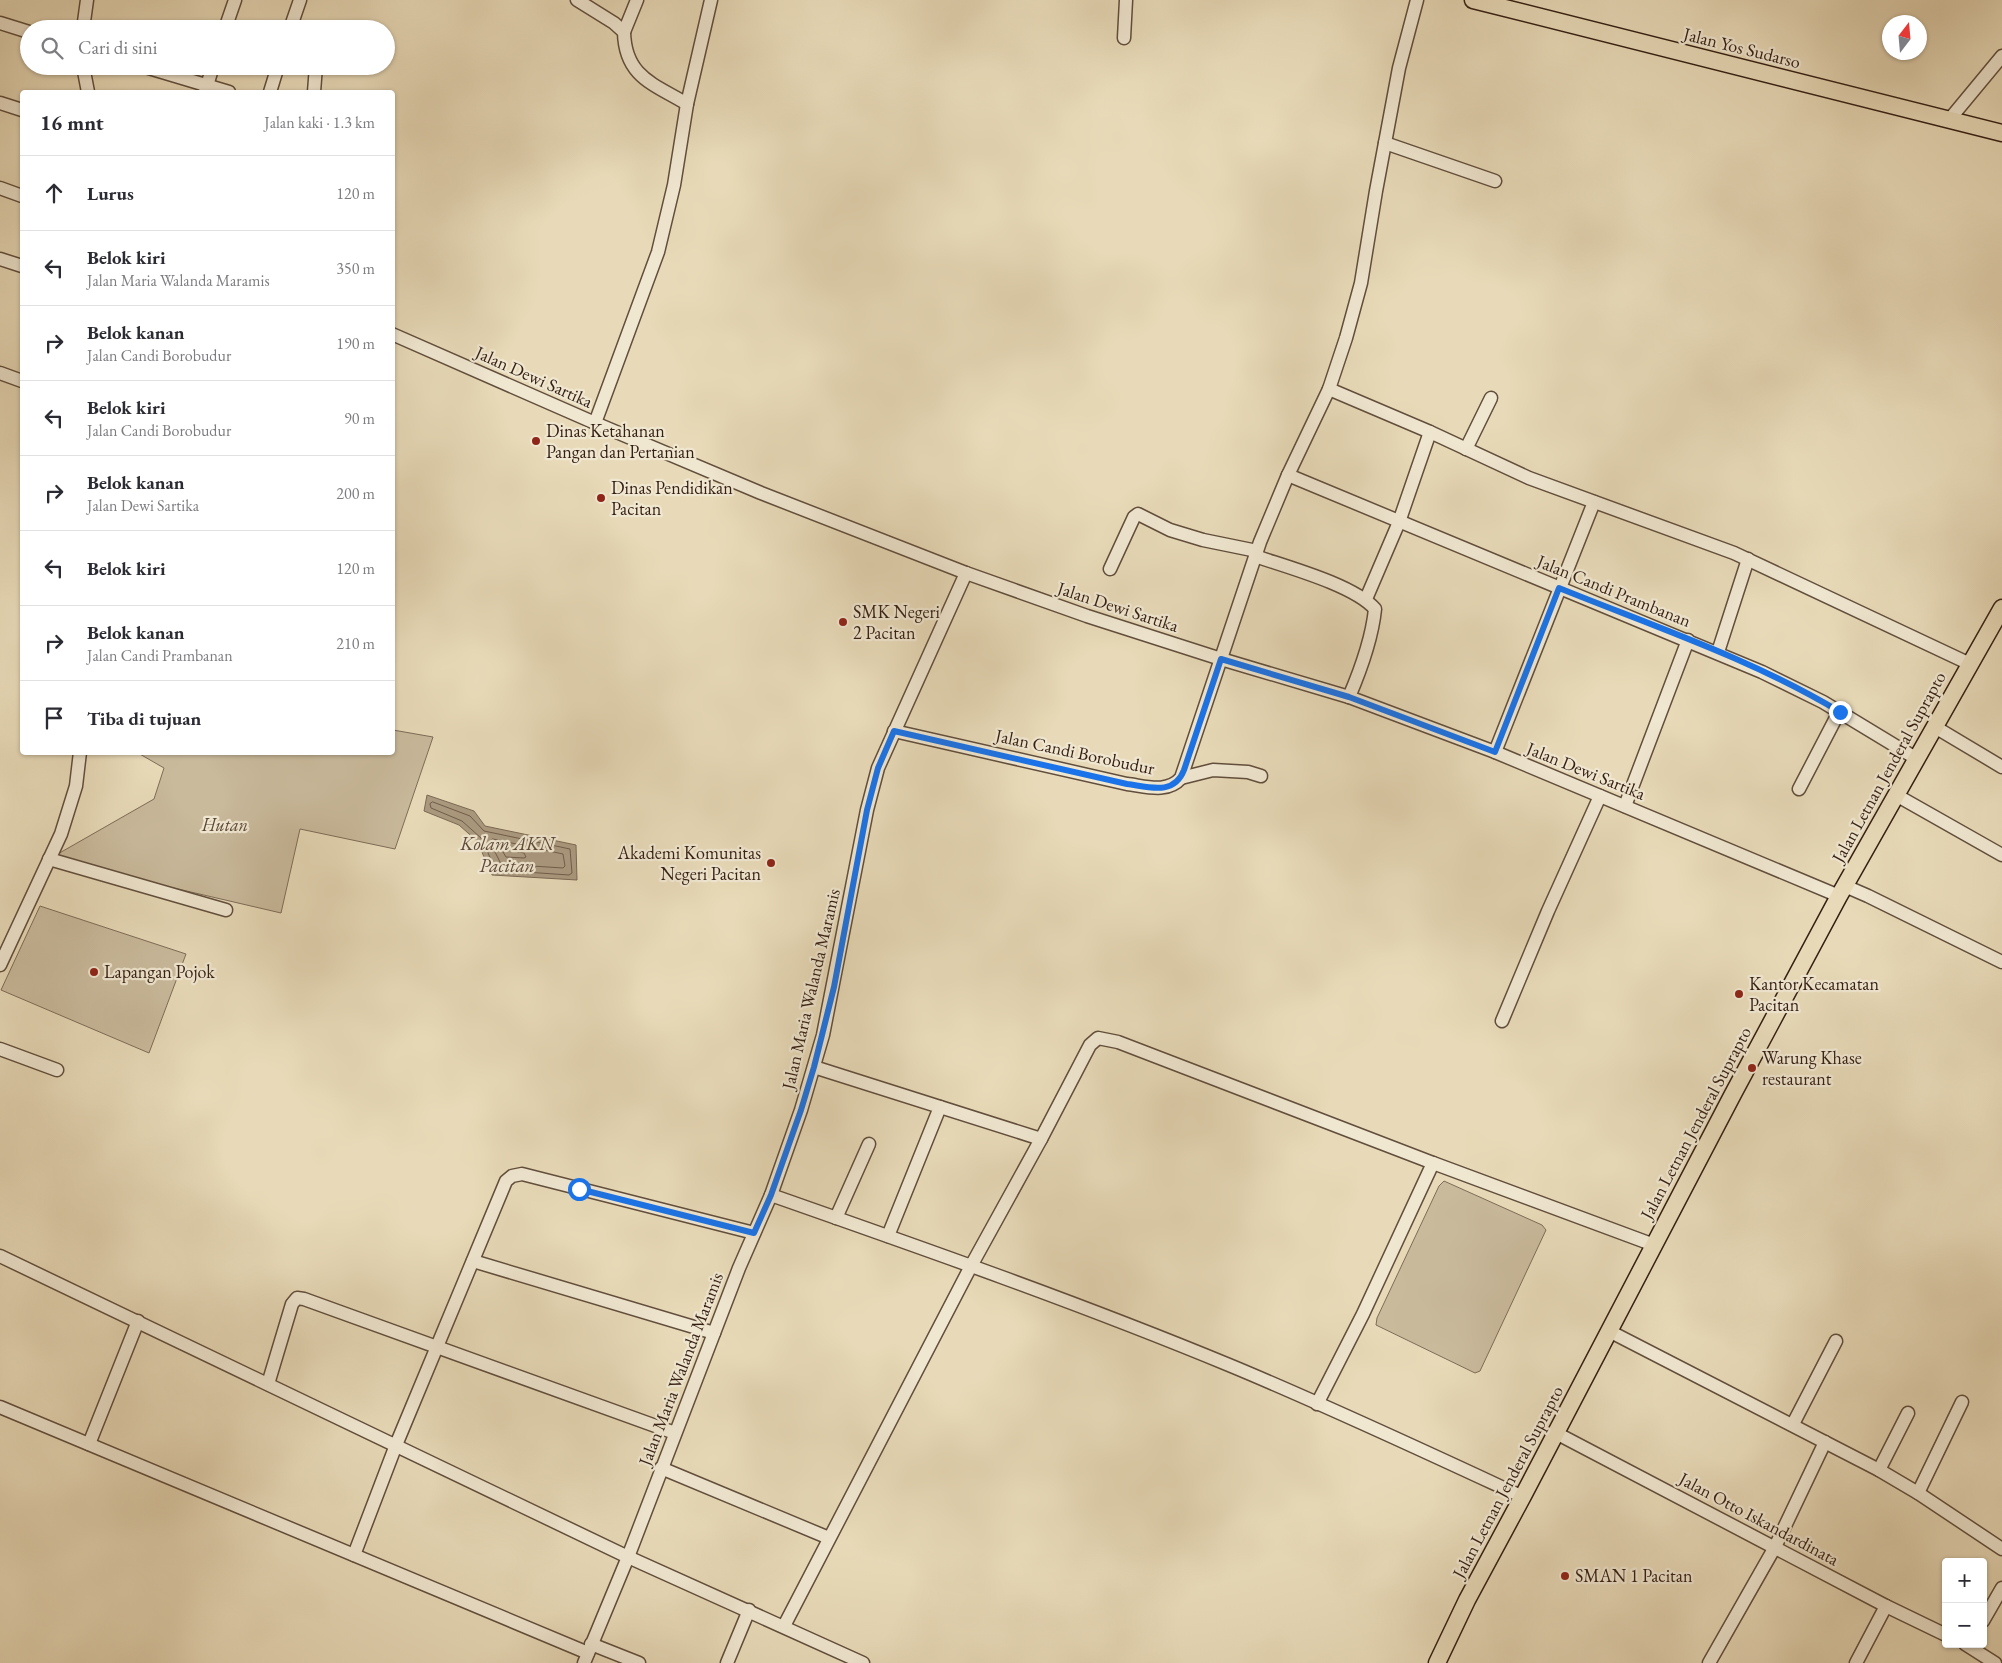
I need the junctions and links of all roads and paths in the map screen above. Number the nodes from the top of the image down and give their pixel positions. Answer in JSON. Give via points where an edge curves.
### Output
{"nodes":[{"id":1,"x":87,"y":0,"type":"edge"},
{"id":2,"x":235,"y":0,"type":"edge"},
{"id":3,"x":300,"y":0,"type":"edge"},
{"id":4,"x":577,"y":0,"type":"edge"},
{"id":5,"x":637,"y":0,"type":"edge"},
{"id":6,"x":711,"y":0,"type":"edge"},
{"id":7,"x":1126,"y":0,"type":"edge"},
{"id":8,"x":1417,"y":0,"type":"edge"},
{"id":9,"x":1473,"y":0,"type":"edge"},
{"id":10,"x":84,"y":20,"type":"edge"},
{"id":11,"x":231,"y":20,"type":"edge"},
{"id":12,"x":293,"y":20,"type":"edge"},
{"id":13,"x":0,"y":22,"type":"edge"},
{"id":14,"x":20,"y":29,"type":"edge"},
{"id":15,"x":624,"y":32,"type":"junction"},
{"id":16,"x":1124,"y":38,"type":"dead end"},
{"id":17,"x":2002,"y":56,"type":"edge"},
{"id":18,"x":85,"y":75,"type":"edge"},
{"id":19,"x":167,"y":75,"type":"edge"},
{"id":20,"x":210,"y":75,"type":"edge"},
{"id":21,"x":275,"y":75,"type":"edge"},
{"id":22,"x":315,"y":75,"type":"edge"},
{"id":23,"x":206,"y":89,"type":"edge"},
{"id":24,"x":88,"y":90,"type":"edge"},
{"id":25,"x":271,"y":90,"type":"edge"},
{"id":26,"x":314,"y":90,"type":"edge"},
{"id":27,"x":0,"y":103,"type":"edge"},
{"id":28,"x":687,"y":104,"type":"junction"},
{"id":29,"x":20,"y":109,"type":"edge"},
{"id":30,"x":1949,"y":120,"type":"junction"},
{"id":31,"x":2002,"y":132,"type":"edge"},
{"id":32,"x":1385,"y":143,"type":"junction"},
{"id":33,"x":1496,"y":181,"type":"dead end"},
{"id":34,"x":0,"y":188,"type":"edge"},
{"id":35,"x":20,"y":195,"type":"edge"},
{"id":36,"x":0,"y":259,"type":"edge"},
{"id":37,"x":20,"y":265,"type":"edge"},
{"id":38,"x":395,"y":335,"type":"edge"},
{"id":39,"x":0,"y":373,"type":"edge"},
{"id":40,"x":20,"y":380,"type":"edge"},
{"id":41,"x":1329,"y":389,"type":"junction"},
{"id":42,"x":1490,"y":398,"type":"dead end"},
{"id":43,"x":595,"y":423,"type":"junction"},
{"id":44,"x":1430,"y":432,"type":"junction"},
{"id":45,"x":1466,"y":449,"type":"junction"},
{"id":46,"x":1288,"y":475,"type":"junction"},
{"id":47,"x":1594,"y":502,"type":"junction"},
{"id":48,"x":1398,"y":522,"type":"junction"},
{"id":49,"x":1256,"y":554,"type":"junction"},
{"id":50,"x":1748,"y":559,"type":"junction"},
{"id":51,"x":1110,"y":569,"type":"dead end"},
{"id":52,"x":966,"y":573,"type":"junction"},
{"id":53,"x":1559,"y":588,"type":"junction"},
{"id":54,"x":1366,"y":599,"type":"junction"},
{"id":55,"x":2002,"y":608,"type":"edge"},
{"id":56,"x":1688,"y":640,"type":"junction"},
{"id":57,"x":1718,"y":652,"type":"junction"},
{"id":58,"x":1221,"y":659,"type":"junction"},
{"id":59,"x":1970,"y":664,"type":"junction"},
{"id":60,"x":1349,"y":697,"type":"junction"},
{"id":61,"x":1840,"y":712,"type":"junction"},
{"id":62,"x":894,"y":731,"type":"junction"},
{"id":63,"x":1942,"y":731,"type":"junction"},
{"id":64,"x":1495,"y":752,"type":"junction"},
{"id":65,"x":80,"y":755,"type":"edge"},
{"id":66,"x":1917,"y":759,"type":"junction"},
{"id":67,"x":2002,"y":767,"type":"edge"},
{"id":68,"x":1261,"y":776,"type":"dead end"},
{"id":69,"x":1181,"y":778,"type":"junction"},
{"id":70,"x":1798,"y":789,"type":"dead end"},
{"id":71,"x":1896,"y":795,"type":"junction"},
{"id":72,"x":1600,"y":796,"type":"junction"},
{"id":73,"x":1625,"y":806,"type":"junction"},
{"id":74,"x":2002,"y":855,"type":"edge"},
{"id":75,"x":49,"y":858,"type":"junction"},
{"id":76,"x":1842,"y":891,"type":"junction"},
{"id":77,"x":226,"y":910,"type":"dead end"},
{"id":78,"x":2002,"y":962,"type":"edge"},
{"id":79,"x":0,"y":965,"type":"edge"},
{"id":80,"x":1502,"y":1021,"type":"dead end"},
{"id":81,"x":0,"y":1049,"type":"edge"},
{"id":82,"x":814,"y":1067,"type":"junction"},
{"id":83,"x":57,"y":1070,"type":"dead end"},
{"id":84,"x":940,"y":1107,"type":"junction"},
{"id":85,"x":1042,"y":1139,"type":"junction"},
{"id":86,"x":869,"y":1144,"type":"dead end"},
{"id":87,"x":1433,"y":1163,"type":"junction"},
{"id":88,"x":771,"y":1195,"type":"junction"},
{"id":89,"x":836,"y":1218,"type":"junction"},
{"id":90,"x":754,"y":1233,"type":"junction"},
{"id":91,"x":888,"y":1236,"type":"junction"},
{"id":92,"x":1654,"y":1245,"type":"junction"},
{"id":93,"x":0,"y":1256,"type":"edge"},
{"id":94,"x":473,"y":1260,"type":"junction"},
{"id":95,"x":971,"y":1266,"type":"junction"},
{"id":96,"x":138,"y":1321,"type":"junction"},
{"id":97,"x":1609,"y":1331,"type":"junction"},
{"id":98,"x":714,"y":1333,"type":"junction"},
{"id":99,"x":1836,"y":1341,"type":"dead end"},
{"id":100,"x":437,"y":1347,"type":"junction"},
{"id":101,"x":268,"y":1384,"type":"junction"},
{"id":102,"x":1962,"y":1402,"type":"dead end"},
{"id":103,"x":1317,"y":1404,"type":"junction"},
{"id":104,"x":0,"y":1407,"type":"edge"},
{"id":105,"x":1908,"y":1413,"type":"dead end"},
{"id":106,"x":1793,"y":1424,"type":"junction"},
{"id":107,"x":675,"y":1433,"type":"junction"},
{"id":108,"x":1556,"y":1433,"type":"junction"},
{"id":109,"x":1825,"y":1442,"type":"junction"},
{"id":110,"x":89,"y":1444,"type":"junction"},
{"id":111,"x":396,"y":1445,"type":"junction"},
{"id":112,"x":661,"y":1468,"type":"junction"},
{"id":113,"x":1878,"y":1470,"type":"junction"},
{"id":114,"x":1918,"y":1492,"type":"junction"},
{"id":115,"x":1523,"y":1497,"type":"junction"},
{"id":116,"x":829,"y":1538,"type":"junction"},
{"id":117,"x":1775,"y":1547,"type":"junction"},
{"id":118,"x":2002,"y":1549,"type":"edge"},
{"id":119,"x":354,"y":1555,"type":"junction"},
{"id":120,"x":628,"y":1557,"type":"junction"},
{"id":121,"x":2002,"y":1588,"type":"edge"},
{"id":122,"x":1886,"y":1606,"type":"junction"},
{"id":123,"x":749,"y":1610,"type":"junction"},
{"id":124,"x":1987,"y":1614,"type":"edge"},
{"id":125,"x":784,"y":1626,"type":"junction"},
{"id":126,"x":1942,"y":1633,"type":"edge"},
{"id":127,"x":1973,"y":1648,"type":"edge"},
{"id":128,"x":588,"y":1653,"type":"edge"},
{"id":129,"x":638,"y":1663,"type":"edge"},
{"id":130,"x":726,"y":1663,"type":"edge"},
{"id":131,"x":863,"y":1663,"type":"edge"},
{"id":132,"x":1437,"y":1663,"type":"edge"},
{"id":133,"x":1709,"y":1663,"type":"edge"},
{"id":134,"x":1856,"y":1663,"type":"edge"},
{"id":135,"x":1995,"y":1663,"type":"edge"}],
"edges":[{"from":1,"to":10,"type":"street"},
{"from":2,"to":11,"type":"street"},
{"from":3,"to":12,"type":"street"},
{"from":4,"to":15,"type":"street"},
{"from":5,"to":15,"type":"street"},
{"from":6,"to":28,"type":"street"},
{"from":7,"to":16,"type":"street"},
{"from":8,"to":32,"type":"street","via":[[1399,68]]},
{"from":9,"to":30,"type":"main road","name":"Jalan Yos Sudarso"},
{"from":13,"to":14,"type":"street"},
{"from":15,"to":28,"type":"street","via":[[627,55],[638,73]]},
{"from":17,"to":30,"type":"street"},
{"from":18,"to":24,"type":"street"},
{"from":19,"to":23,"type":"street"},
{"from":20,"to":23,"type":"street"},
{"from":21,"to":25,"type":"street"},
{"from":22,"to":26,"type":"street"},
{"from":27,"to":29,"type":"street"},
{"from":28,"to":43,"type":"street","via":[[674,185],[658,252]]},
{"from":30,"to":31,"type":"main road","name":"Jalan Yos Sudarso"},
{"from":32,"to":33,"type":"street"},
{"from":32,"to":41,"type":"street","via":[[1361,283]]},
{"from":34,"to":35,"type":"street"},
{"from":36,"to":37,"type":"street"},
{"from":38,"to":43,"type":"street","name":"Jalan Dewi Sartika"},
{"from":39,"to":40,"type":"street"},
{"from":41,"to":44,"type":"street"},
{"from":41,"to":46,"type":"street"},
{"from":42,"to":45,"type":"street"},
{"from":43,"to":52,"type":"street","name":"Jalan Dewi Sartika","via":[[761,493]]},
{"from":44,"to":45,"type":"street"},
{"from":44,"to":48,"type":"street"},
{"from":45,"to":47,"type":"street","via":[[1529,478]]},
{"from":46,"to":48,"type":"street","name":"Jalan Candi Prambanan"},
{"from":46,"to":49,"type":"street"},
{"from":47,"to":50,"type":"street"},
{"from":47,"to":53,"type":"street"},
{"from":48,"to":53,"type":"street","name":"Jalan Candi Prambanan"},
{"from":48,"to":54,"type":"street"},
{"from":49,"to":51,"type":"street","via":[[1170,530],[1138,514]]},
{"from":49,"to":54,"type":"street"},
{"from":49,"to":58,"type":"street"},
{"from":50,"to":57,"type":"street"},
{"from":50,"to":59,"type":"street"},
{"from":52,"to":58,"type":"street","name":"Jalan Dewi Sartika"},
{"from":52,"to":62,"type":"street","name":"Jalan Maria Walanda Maramis"},
{"from":53,"to":56,"type":"street","name":"Jalan Candi Prambanan"},
{"from":53,"to":64,"type":"street"},
{"from":54,"to":60,"type":"street","via":[[1375,609],[1373,623]]},
{"from":55,"to":59,"type":"main road","name":"Jalan Letnan Jenderal Suprapto"},
{"from":56,"to":57,"type":"street","name":"Jalan Candi Prambanan"},
{"from":56,"to":73,"type":"street"},
{"from":57,"to":61,"type":"street","name":"Jalan Candi Prambanan"},
{"from":58,"to":60,"type":"street","name":"Jalan Dewi Sartika"},
{"from":58,"to":69,"type":"street"},
{"from":59,"to":63,"type":"main road","name":"Jalan Letnan Jenderal Suprapto"},
{"from":60,"to":64,"type":"street","name":"Jalan Dewi Sartika"},
{"from":61,"to":66,"type":"street","name":"Jalan Candi Prambanan"},
{"from":61,"to":70,"type":"street"},
{"from":62,"to":69,"type":"street","name":"Jalan Candi Borobudur","via":[[1127,784],[1171,787]]},
{"from":62,"to":82,"type":"street","name":"Jalan Maria Walanda Maramis","via":[[878,768],[867,810],[834,987]]},
{"from":63,"to":66,"type":"main road","name":"Jalan Letnan Jenderal Suprapto"},
{"from":63,"to":67,"type":"street"},
{"from":64,"to":72,"type":"street","name":"Jalan Dewi Sartika"},
{"from":65,"to":75,"type":"street","via":[[76,786],[61,834]]},
{"from":66,"to":71,"type":"main road","name":"Jalan Letnan Jenderal Suprapto"},
{"from":68,"to":69,"type":"street","name":"Jalan Candi Borobudur","via":[[1213,770]]},
{"from":71,"to":74,"type":"street"},
{"from":71,"to":76,"type":"main road","name":"Jalan Letnan Jenderal Suprapto"},
{"from":72,"to":73,"type":"street","name":"Jalan Dewi Sartika"},
{"from":72,"to":80,"type":"street"},
{"from":73,"to":76,"type":"street","name":"Jalan Dewi Sartika"},
{"from":75,"to":77,"type":"street"},
{"from":75,"to":79,"type":"street"},
{"from":76,"to":78,"type":"street","name":"Jalan Dewi Sartika","via":[[1868,896]]},
{"from":76,"to":92,"type":"main road","name":"Jalan Letnan Jenderal Suprapto"},
{"from":81,"to":83,"type":"street"},
{"from":82,"to":84,"type":"street"},
{"from":82,"to":88,"type":"street","name":"Jalan Maria Walanda Maramis"},
{"from":84,"to":85,"type":"street"},
{"from":84,"to":91,"type":"street"},
{"from":85,"to":87,"type":"street","via":[[1090,1045],[1098,1038],[1118,1042]]},
{"from":85,"to":95,"type":"street"},
{"from":86,"to":89,"type":"street"},
{"from":87,"to":92,"type":"street"},
{"from":87,"to":103,"type":"street"},
{"from":88,"to":89,"type":"street"},
{"from":88,"to":90,"type":"street","name":"Jalan Maria Walanda Maramis"},
{"from":89,"to":91,"type":"street"},
{"from":90,"to":94,"type":"street","via":[[522,1174],[506,1181]]},
{"from":90,"to":98,"type":"street","name":"Jalan Maria Walanda Maramis"},
{"from":91,"to":95,"type":"street"},
{"from":92,"to":97,"type":"main road","name":"Jalan Letnan Jenderal Suprapto"},
{"from":93,"to":96,"type":"street"},
{"from":94,"to":98,"type":"street"},
{"from":94,"to":100,"type":"street"},
{"from":95,"to":103,"type":"street","via":[[1229,1365]]},
{"from":95,"to":116,"type":"street"},
{"from":96,"to":101,"type":"street"},
{"from":96,"to":110,"type":"street"},
{"from":97,"to":106,"type":"street"},
{"from":97,"to":108,"type":"main road","name":"Jalan Letnan Jenderal Suprapto"},
{"from":98,"to":107,"type":"street","name":"Jalan Maria Walanda Maramis"},
{"from":99,"to":106,"type":"street"},
{"from":100,"to":101,"type":"street","via":[[297,1298],[292,1304]]},
{"from":100,"to":107,"type":"street"},
{"from":100,"to":111,"type":"street"},
{"from":101,"to":111,"type":"street"},
{"from":102,"to":114,"type":"street"},
{"from":103,"to":115,"type":"street"},
{"from":104,"to":110,"type":"street"},
{"from":105,"to":113,"type":"street"},
{"from":106,"to":109,"type":"street"},
{"from":107,"to":112,"type":"street","name":"Jalan Maria Walanda Maramis"},
{"from":108,"to":115,"type":"main road","name":"Jalan Letnan Jenderal Suprapto"},
{"from":108,"to":117,"type":"street","name":"Jalan Otto Iskandardinata"},
{"from":109,"to":113,"type":"street"},
{"from":109,"to":117,"type":"street"},
{"from":110,"to":119,"type":"street"},
{"from":111,"to":119,"type":"street"},
{"from":111,"to":120,"type":"street"},
{"from":112,"to":116,"type":"street"},
{"from":112,"to":120,"type":"street","name":"Jalan Maria Walanda Maramis"},
{"from":113,"to":114,"type":"street"},
{"from":114,"to":118,"type":"street"},
{"from":115,"to":132,"type":"main road","name":"Jalan Letnan Jenderal Suprapto"},
{"from":116,"to":125,"type":"street"},
{"from":117,"to":122,"type":"street","name":"Jalan Otto Iskandardinata"},
{"from":117,"to":133,"type":"street"},
{"from":119,"to":128,"type":"street"},
{"from":120,"to":123,"type":"street"},
{"from":120,"to":128,"type":"street","name":"Jalan Maria Walanda Maramis"},
{"from":121,"to":124,"type":"street"},
{"from":122,"to":126,"type":"street","name":"Jalan Otto Iskandardinata"},
{"from":122,"to":134,"type":"street"},
{"from":123,"to":125,"type":"street"},
{"from":123,"to":130,"type":"street"},
{"from":125,"to":131,"type":"street"},
{"from":127,"to":135,"type":"street"},
{"from":128,"to":129,"type":"street"}]}
